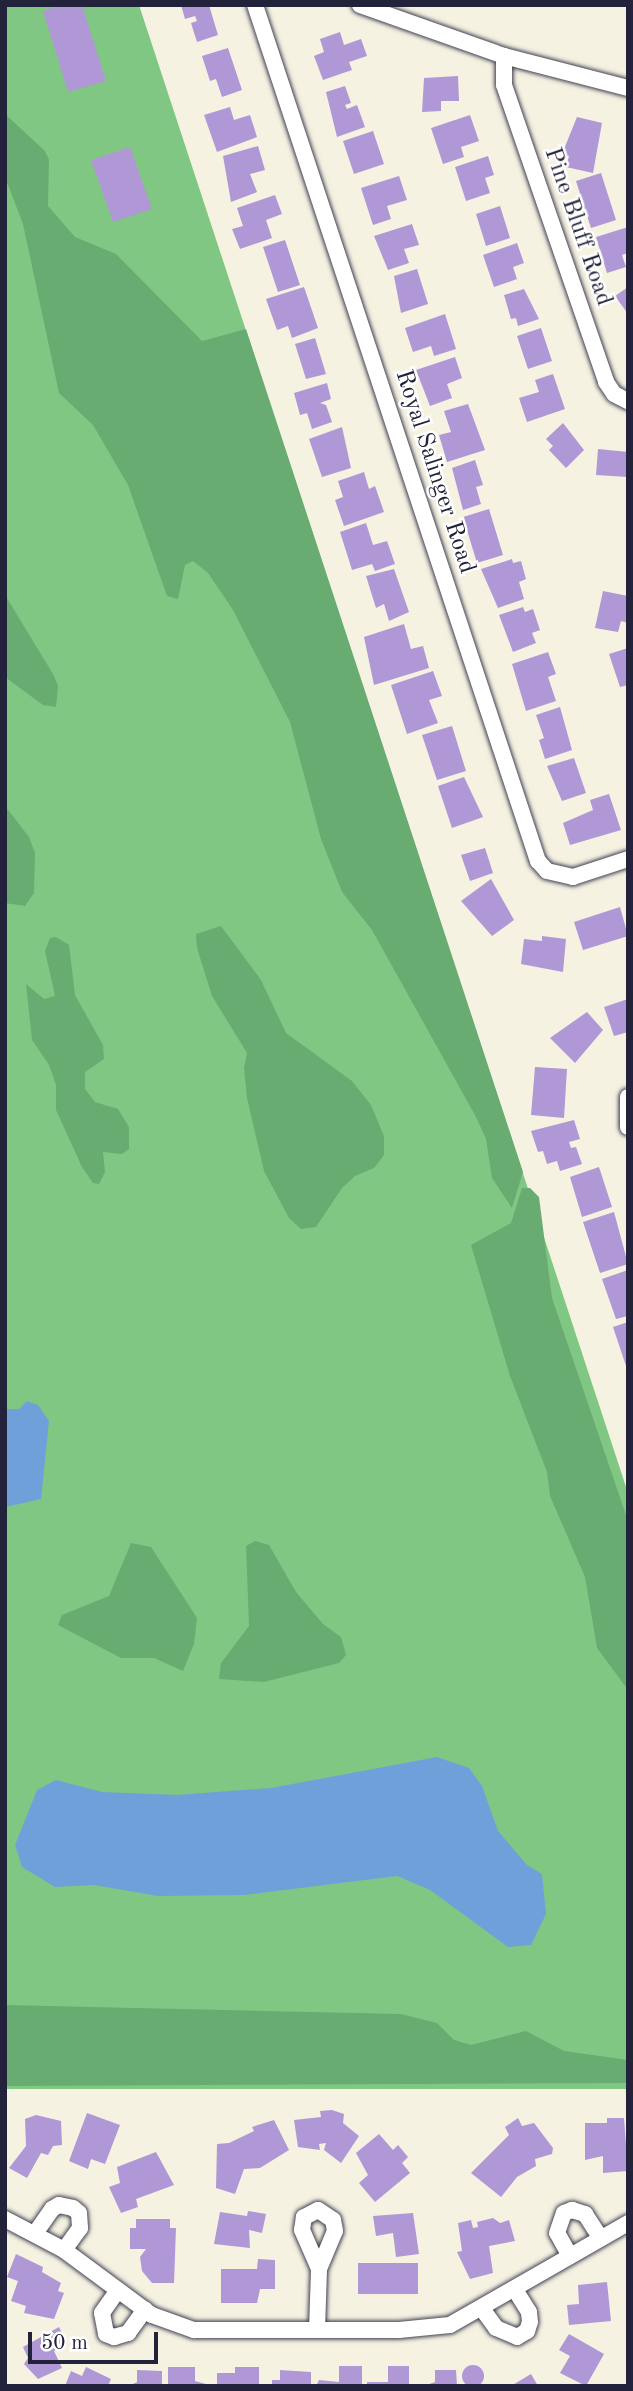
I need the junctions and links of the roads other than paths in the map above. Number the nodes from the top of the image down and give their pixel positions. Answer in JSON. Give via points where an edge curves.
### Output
{"nodes":[{"id":1,"x":254,"y":5,"type":"edge"},
{"id":2,"x":360,"y":5,"type":"edge"},
{"id":3,"x":504,"y":56,"type":"junction"},
{"id":4,"x":628,"y":88,"type":"edge"},
{"id":5,"x":628,"y":401,"type":"edge"},
{"id":6,"x":628,"y":859,"type":"edge"},
{"id":7,"x":628,"y":1097,"type":"edge"},
{"id":8,"x":628,"y":1126,"type":"edge"},
{"id":9,"x":5,"y":2219,"type":"edge"},
{"id":10,"x":628,"y":2223,"type":"edge"},
{"id":11,"x":36,"y":2232,"type":"junction"},
{"id":12,"x":600,"y":2237,"type":"junction"},
{"id":13,"x":64,"y":2250,"type":"junction"},
{"id":14,"x":570,"y":2256,"type":"junction"},
{"id":15,"x":319,"y":2269,"type":"dead end"},
{"id":16,"x":118,"y":2290,"type":"junction"},
{"id":17,"x":515,"y":2290,"type":"junction"},
{"id":18,"x":145,"y":2310,"type":"junction"},
{"id":19,"x":483,"y":2310,"type":"junction"},
{"id":20,"x":317,"y":2330,"type":"junction"}],
"edges":[{"from":1,"to":6,"type":"street","name":"Royal Salinger Road","via":[[538,861],[547,872],[573,877]]},
{"from":2,"to":3,"type":"street"},
{"from":3,"to":4,"type":"street"},
{"from":3,"to":5,"type":"street","name":"Pine Bluff Road","via":[[504,85],[606,382],[614,394]]},
{"from":7,"to":8,"type":"street"},
{"from":9,"to":11,"type":"street"},
{"from":10,"to":12,"type":"street"},
{"from":11,"to":13,"type":"street"},
{"from":11,"to":13,"type":"street","via":[[52,2209],[59,2205],[74,2208],[80,2228]]},
{"from":12,"to":14,"type":"street"},
{"from":12,"to":14,"type":"street","via":[[586,2214],[564,2213],[557,2233]]},
{"from":13,"to":16,"type":"street"},
{"from":14,"to":17,"type":"street"},
{"from":15,"to":20,"type":"street"},
{"from":16,"to":18,"type":"street"},
{"from":16,"to":18,"type":"street","via":[[102,2313],[106,2333],[114,2337],[128,2333]]},
{"from":17,"to":19,"type":"street"},
{"from":17,"to":19,"type":"street","via":[[529,2312],[527,2331],[517,2337],[496,2328]]},
{"from":18,"to":20,"type":"street","via":[[173,2326],[194,2330]]},
{"from":19,"to":20,"type":"street","via":[[450,2325],[424,2329]]}]}
